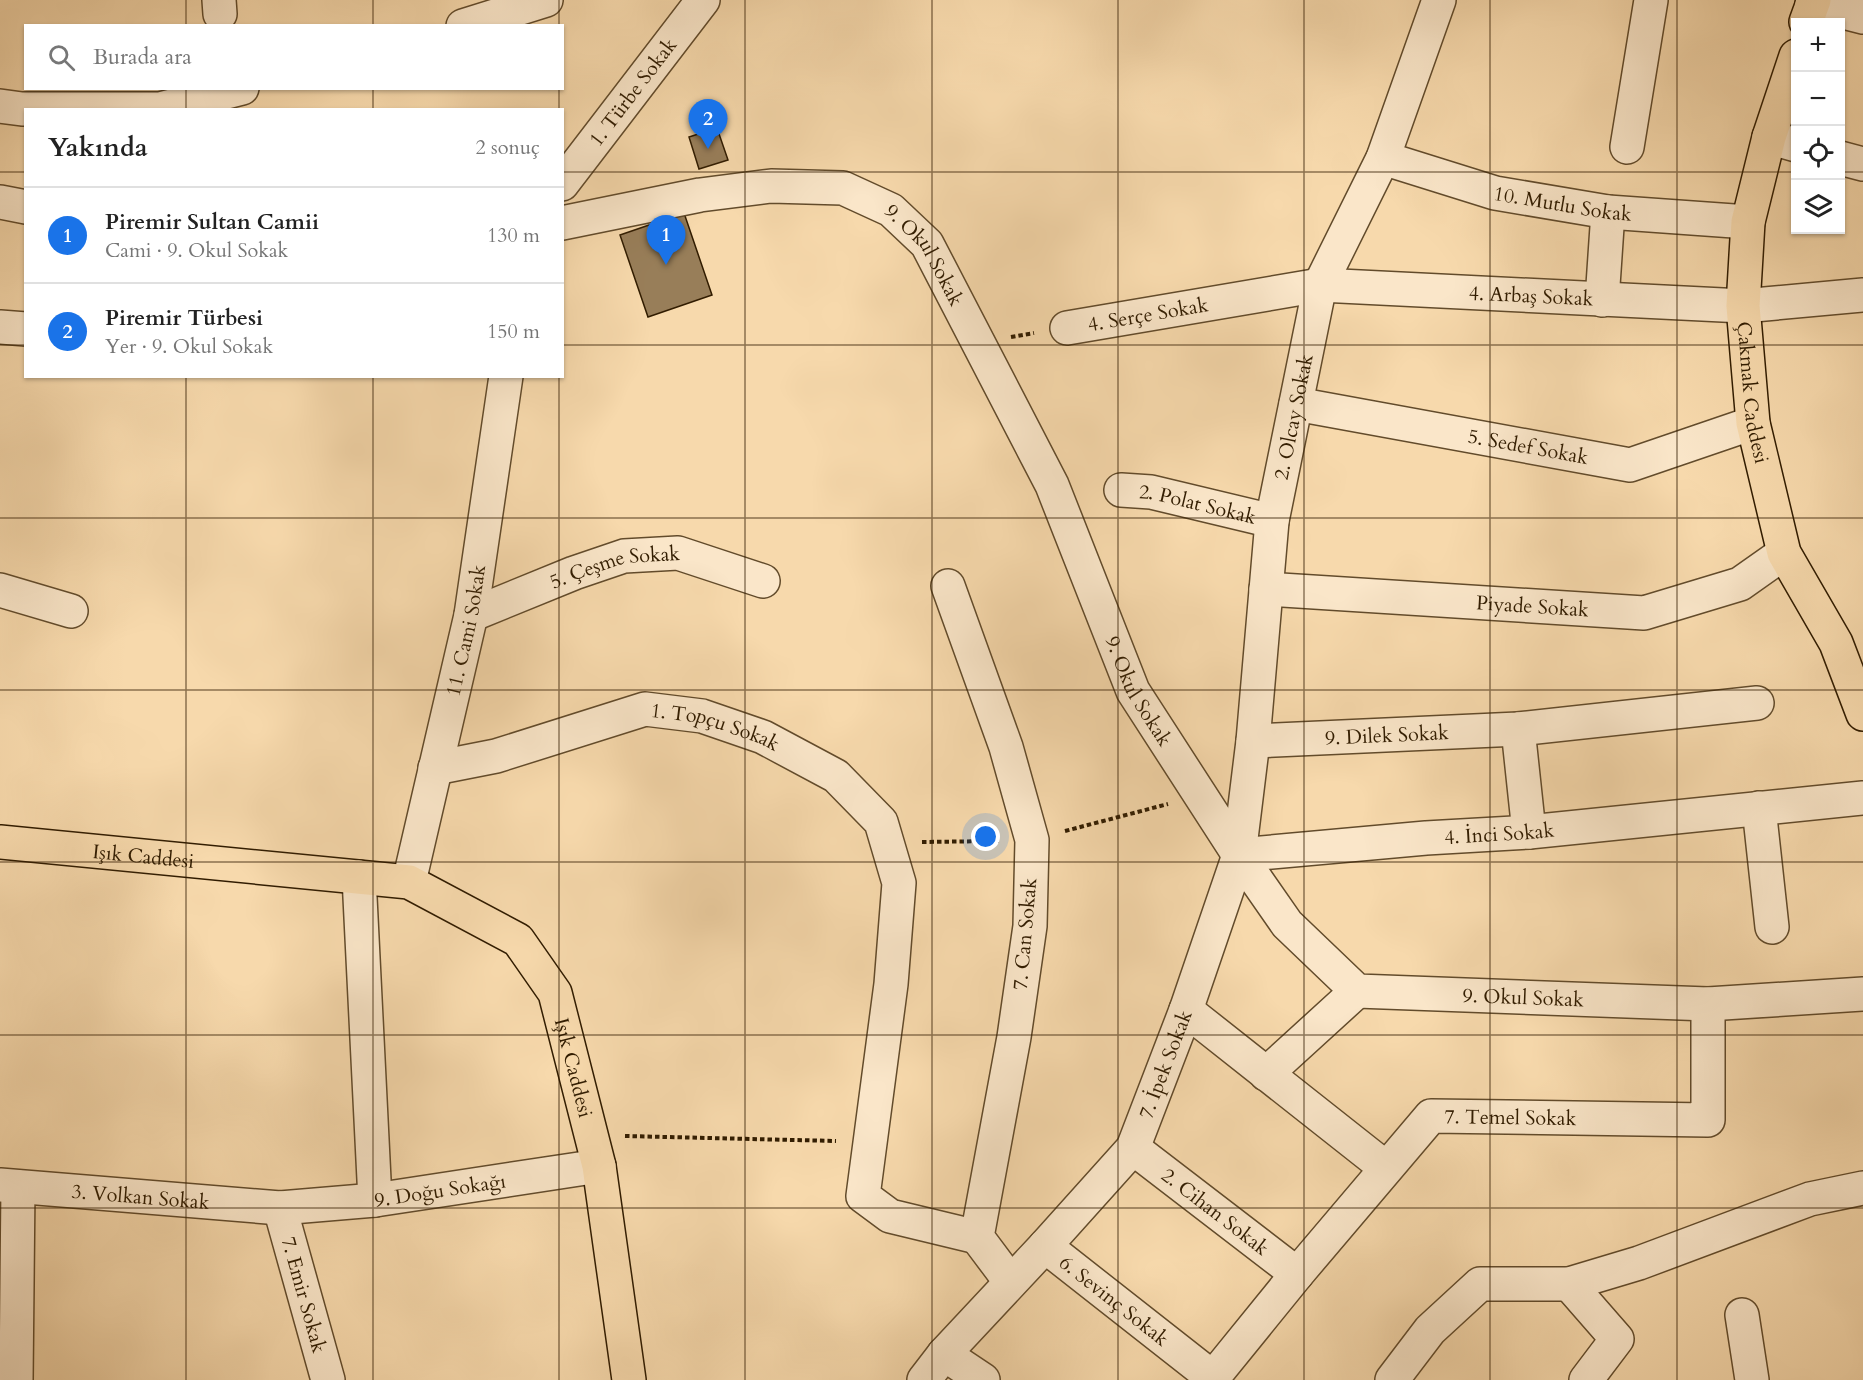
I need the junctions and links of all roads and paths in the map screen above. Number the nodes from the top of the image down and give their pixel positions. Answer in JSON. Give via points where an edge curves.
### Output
{"nodes":[{"id":1,"x":546,"y":0,"type":"edge"},
{"id":2,"x":703,"y":0,"type":"edge"},
{"id":3,"x":1439,"y":0,"type":"edge"},
{"id":4,"x":1651,"y":0,"type":"edge"},
{"id":5,"x":1811,"y":9,"type":"edge"},
{"id":6,"x":1863,"y":17,"type":"edge"},
{"id":7,"x":470,"y":24,"type":"edge"},
{"id":8,"x":1793,"y":72,"type":"edge"},
{"id":9,"x":234,"y":90,"type":"edge"},
{"id":10,"x":0,"y":106,"type":"edge"},
{"id":11,"x":164,"y":108,"type":"edge"},
{"id":12,"x":24,"y":109,"type":"edge"},
{"id":13,"x":1782,"y":141,"type":"edge"},
{"id":14,"x":1627,"y":147,"type":"dead end"},
{"id":15,"x":1383,"y":158,"type":"junction"},
{"id":16,"x":1845,"y":159,"type":"edge"},
{"id":17,"x":1863,"y":164,"type":"edge"},
{"id":18,"x":564,"y":181,"type":"edge"},
{"id":19,"x":0,"y":202,"type":"edge"},
{"id":20,"x":24,"y":207,"type":"edge"},
{"id":21,"x":1608,"y":212,"type":"junction"},
{"id":22,"x":1748,"y":222,"type":"junction"},
{"id":23,"x":564,"y":223,"type":"edge"},
{"id":24,"x":1320,"y":285,"type":"junction"},
{"id":25,"x":1863,"y":295,"type":"edge"},
{"id":26,"x":1602,"y":300,"type":"junction"},
{"id":27,"x":1743,"y":306,"type":"junction"},
{"id":28,"x":0,"y":327,"type":"edge"},
{"id":29,"x":1067,"y":328,"type":"joint"},
{"id":30,"x":24,"y":329,"type":"edge"},
{"id":31,"x":978,"y":342,"type":"junction"},
{"id":32,"x":506,"y":378,"type":"edge"},
{"id":33,"x":1296,"y":404,"type":"junction"},
{"id":34,"x":1753,"y":423,"type":"junction"},
{"id":35,"x":1121,"y":490,"type":"dead end"},
{"id":36,"x":1272,"y":521,"type":"junction"},
{"id":37,"x":1784,"y":553,"type":"junction"},
{"id":38,"x":763,"y":581,"type":"dead end"},
{"id":39,"x":948,"y":586,"type":"dead end"},
{"id":40,"x":1266,"y":589,"type":"junction"},
{"id":41,"x":0,"y":590,"type":"edge"},
{"id":42,"x":71,"y":611,"type":"dead end"},
{"id":43,"x":471,"y":615,"type":"junction"},
{"id":44,"x":1757,"y":703,"type":"dead end"},
{"id":45,"x":1863,"y":714,"type":"edge"},
{"id":46,"x":1518,"y":729,"type":"junction"},
{"id":47,"x":1253,"y":741,"type":"junction"},
{"id":48,"x":435,"y":768,"type":"junction"},
{"id":49,"x":1201,"y":796,"type":"junction"},
{"id":50,"x":1863,"y":798,"type":"edge"},
{"id":51,"x":1759,"y":808,"type":"junction"},
{"id":52,"x":1529,"y":832,"type":"junction"},
{"id":53,"x":1032,"y":840,"type":"junction"},
{"id":54,"x":0,"y":842,"type":"edge"},
{"id":55,"x":887,"y":843,"type":"junction"},
{"id":56,"x":1239,"y":855,"type":"junction"},
{"id":57,"x":358,"y":877,"type":"junction"},
{"id":58,"x":409,"y":882,"type":"junction"},
{"id":59,"x":1772,"y":927,"type":"dead end"},
{"id":60,"x":1357,"y":990,"type":"junction"},
{"id":61,"x":1863,"y":994,"type":"edge"},
{"id":62,"x":1708,"y":1004,"type":"junction"},
{"id":63,"x":1186,"y":1010,"type":"junction"},
{"id":64,"x":1266,"y":1074,"type":"junction"},
{"id":65,"x":870,"y":1142,"type":"junction"},
{"id":66,"x":1133,"y":1148,"type":"junction"},
{"id":67,"x":595,"y":1151,"type":"junction"},
{"id":68,"x":1386,"y":1168,"type":"junction"},
{"id":69,"x":9,"y":1186,"type":"edge"},
{"id":70,"x":1863,"y":1188,"type":"edge"},
{"id":71,"x":375,"y":1200,"type":"junction"},
{"id":72,"x":280,"y":1208,"type":"junction"},
{"id":73,"x":977,"y":1237,"type":"junction"},
{"id":74,"x":1045,"y":1246,"type":"junction"},
{"id":75,"x":1297,"y":1274,"type":"junction"},
{"id":76,"x":1010,"y":1281,"type":"junction"},
{"id":77,"x":1569,"y":1284,"type":"junction"},
{"id":78,"x":1742,"y":1315,"type":"dead end"},
{"id":79,"x":944,"y":1353,"type":"junction"},
{"id":80,"x":1212,"y":1379,"type":"edge"},
{"id":81,"x":16,"y":1380,"type":"edge"},
{"id":82,"x":328,"y":1380,"type":"edge"},
{"id":83,"x":629,"y":1380,"type":"edge"},
{"id":84,"x":924,"y":1380,"type":"edge"},
{"id":85,"x":983,"y":1380,"type":"edge"},
{"id":86,"x":1392,"y":1380,"type":"edge"},
{"id":87,"x":1586,"y":1380,"type":"edge"},
{"id":88,"x":1752,"y":1380,"type":"edge"}],
"edges":[{"from":1,"to":7,"type":"street"},
{"from":2,"to":18,"type":"street","name":"1. Türbe Sokak"},
{"from":3,"to":15,"type":"street","name":"2. Olcay Sokak"},
{"from":4,"to":14,"type":"street"},
{"from":5,"to":6,"type":"street"},
{"from":8,"to":13,"type":"main road","name":"Çakmak Caddesi"},
{"from":9,"to":11,"type":"street"},
{"from":10,"to":12,"type":"street"},
{"from":13,"to":22,"type":"main road","name":"Çakmak Caddesi"},
{"from":15,"to":21,"type":"street","name":"10. Mutlu Sokak","via":[[1495,193]]},
{"from":15,"to":24,"type":"street","name":"2. Olcay Sokak"},
{"from":16,"to":17,"type":"street"},
{"from":19,"to":20,"type":"street"},
{"from":21,"to":22,"type":"street","name":"10. Mutlu Sokak"},
{"from":21,"to":26,"type":"street"},
{"from":22,"to":27,"type":"main road","name":"Çakmak Caddesi"},
{"from":23,"to":31,"type":"street","name":"9. Okul Sokak","via":[[700,195],[771,186],[843,188],[891,210],[927,244]]},
{"from":24,"to":26,"type":"street","name":"4. Arbaş Sokak"},
{"from":24,"to":29,"type":"street","name":"4. Serçe Sokak"},
{"from":24,"to":33,"type":"street","name":"2. Olcay Sokak"},
{"from":25,"to":27,"type":"street","name":"4. Arbaş Sokak"},
{"from":26,"to":27,"type":"street","name":"4. Arbaş Sokak"},
{"from":27,"to":34,"type":"main road","name":"Çakmak Caddesi"},
{"from":28,"to":30,"type":"street"},
{"from":29,"to":31,"type":"path","name":"4. Serçe Sokak"},
{"from":31,"to":49,"type":"street","name":"9. Okul Sokak","via":[[1052,485],[1133,691]]},
{"from":32,"to":43,"type":"street","name":"11. Cami Sokak"},
{"from":33,"to":34,"type":"street","name":"5. Sedef Sokak","via":[[1630,465]]},
{"from":33,"to":36,"type":"street","name":"2. Olcay Sokak"},
{"from":34,"to":37,"type":"main road","name":"Çakmak Caddesi"},
{"from":35,"to":36,"type":"street","name":"2. Polat Sokak","via":[[1151,492]]},
{"from":36,"to":40,"type":"street","name":"2. Olcay Sokak"},
{"from":37,"to":40,"type":"street","name":"Piyade Sokak","via":[[1740,584],[1644,613]]},
{"from":37,"to":45,"type":"main road","name":"Çakmak Caddesi","via":[[1836,643]]},
{"from":38,"to":43,"type":"street","name":"5. Çeşme Sokak","via":[[678,553],[624,556]]},
{"from":39,"to":53,"type":"street","name":"7. Can Sokak","via":[[1006,747]]},
{"from":40,"to":47,"type":"street","name":"2. Olcay Sokak"},
{"from":41,"to":42,"type":"street"},
{"from":43,"to":48,"type":"street","name":"11. Cami Sokak"},
{"from":44,"to":46,"type":"street","name":"9. Dilek Sokak"},
{"from":46,"to":47,"type":"street","name":"9. Dilek Sokak"},
{"from":46,"to":52,"type":"street"},
{"from":47,"to":56,"type":"street","name":"2. Olcay Sokak"},
{"from":48,"to":55,"type":"street","name":"1. Topçu Sokak","via":[[496,756],[645,709],[702,716],[763,737],[836,776],[881,822]]},
{"from":48,"to":58,"type":"street","name":"11. Cami Sokak"},
{"from":49,"to":53,"type":"path"},
{"from":49,"to":56,"type":"street","name":"9. Okul Sokak"},
{"from":50,"to":51,"type":"street","name":"4. İnci Sokak"},
{"from":51,"to":52,"type":"street","name":"4. İnci Sokak"},
{"from":51,"to":59,"type":"street"},
{"from":52,"to":56,"type":"street","name":"4. İnci Sokak"},
{"from":53,"to":55,"type":"path"},
{"from":53,"to":73,"type":"street","name":"7. Can Sokak","via":[[1030,926]]},
{"from":54,"to":57,"type":"main road","name":"Işık Caddesi"},
{"from":55,"to":65,"type":"street","name":"1. Topçu Sokak","via":[[899,883],[891,984]]},
{"from":56,"to":60,"type":"street","name":"9. Okul Sokak","via":[[1287,924]]},
{"from":56,"to":63,"type":"street","name":"7. İpek Sokak"},
{"from":57,"to":58,"type":"main road","name":"Işık Caddesi"},
{"from":57,"to":71,"type":"street"},
{"from":58,"to":67,"type":"main road","name":"Işık Caddesi","via":[[518,940],[555,993]]},
{"from":60,"to":62,"type":"street","name":"9. Okul Sokak"},
{"from":60,"to":64,"type":"street"},
{"from":61,"to":62,"type":"street","name":"9. Okul Sokak"},
{"from":62,"to":68,"type":"street","name":"7. Temel Sokak","via":[[1708,1120],[1431,1116]]},
{"from":63,"to":64,"type":"street"},
{"from":63,"to":66,"type":"street","name":"7. İpek Sokak"},
{"from":64,"to":68,"type":"street"},
{"from":65,"to":67,"type":"path"},
{"from":65,"to":73,"type":"street","name":"1. Topçu Sokak","via":[[863,1197],[890,1216]]},
{"from":66,"to":74,"type":"street","name":"7. İpek Sokak"},
{"from":66,"to":75,"type":"street","name":"2. Cihan Sokak"},
{"from":67,"to":71,"type":"street","name":"9. Doğu Sokağı"},
{"from":67,"to":83,"type":"main road","name":"Işık Caddesi"},
{"from":68,"to":75,"type":"street","name":"7. Temel Sokak"},
{"from":69,"to":72,"type":"street","name":"3. Volkan Sokak"},
{"from":69,"to":81,"type":"street"},
{"from":70,"to":77,"type":"street","via":[[1810,1199],[1639,1263]]},
{"from":71,"to":72,"type":"street","name":"9. Doğu Sokağı"},
{"from":72,"to":82,"type":"street","name":"7. Emir Sokak"},
{"from":73,"to":76,"type":"street"},
{"from":74,"to":76,"type":"street"},
{"from":74,"to":80,"type":"street","name":"6. Sevinç Sokak"},
{"from":75,"to":80,"type":"street","name":"7. Temel Sokak"},
{"from":76,"to":79,"type":"street"},
{"from":77,"to":86,"type":"street","via":[[1480,1284],[1430,1330]]},
{"from":77,"to":87,"type":"street","via":[[1617,1340]]},
{"from":78,"to":88,"type":"street"},
{"from":79,"to":84,"type":"street"},
{"from":79,"to":85,"type":"street"}]}
